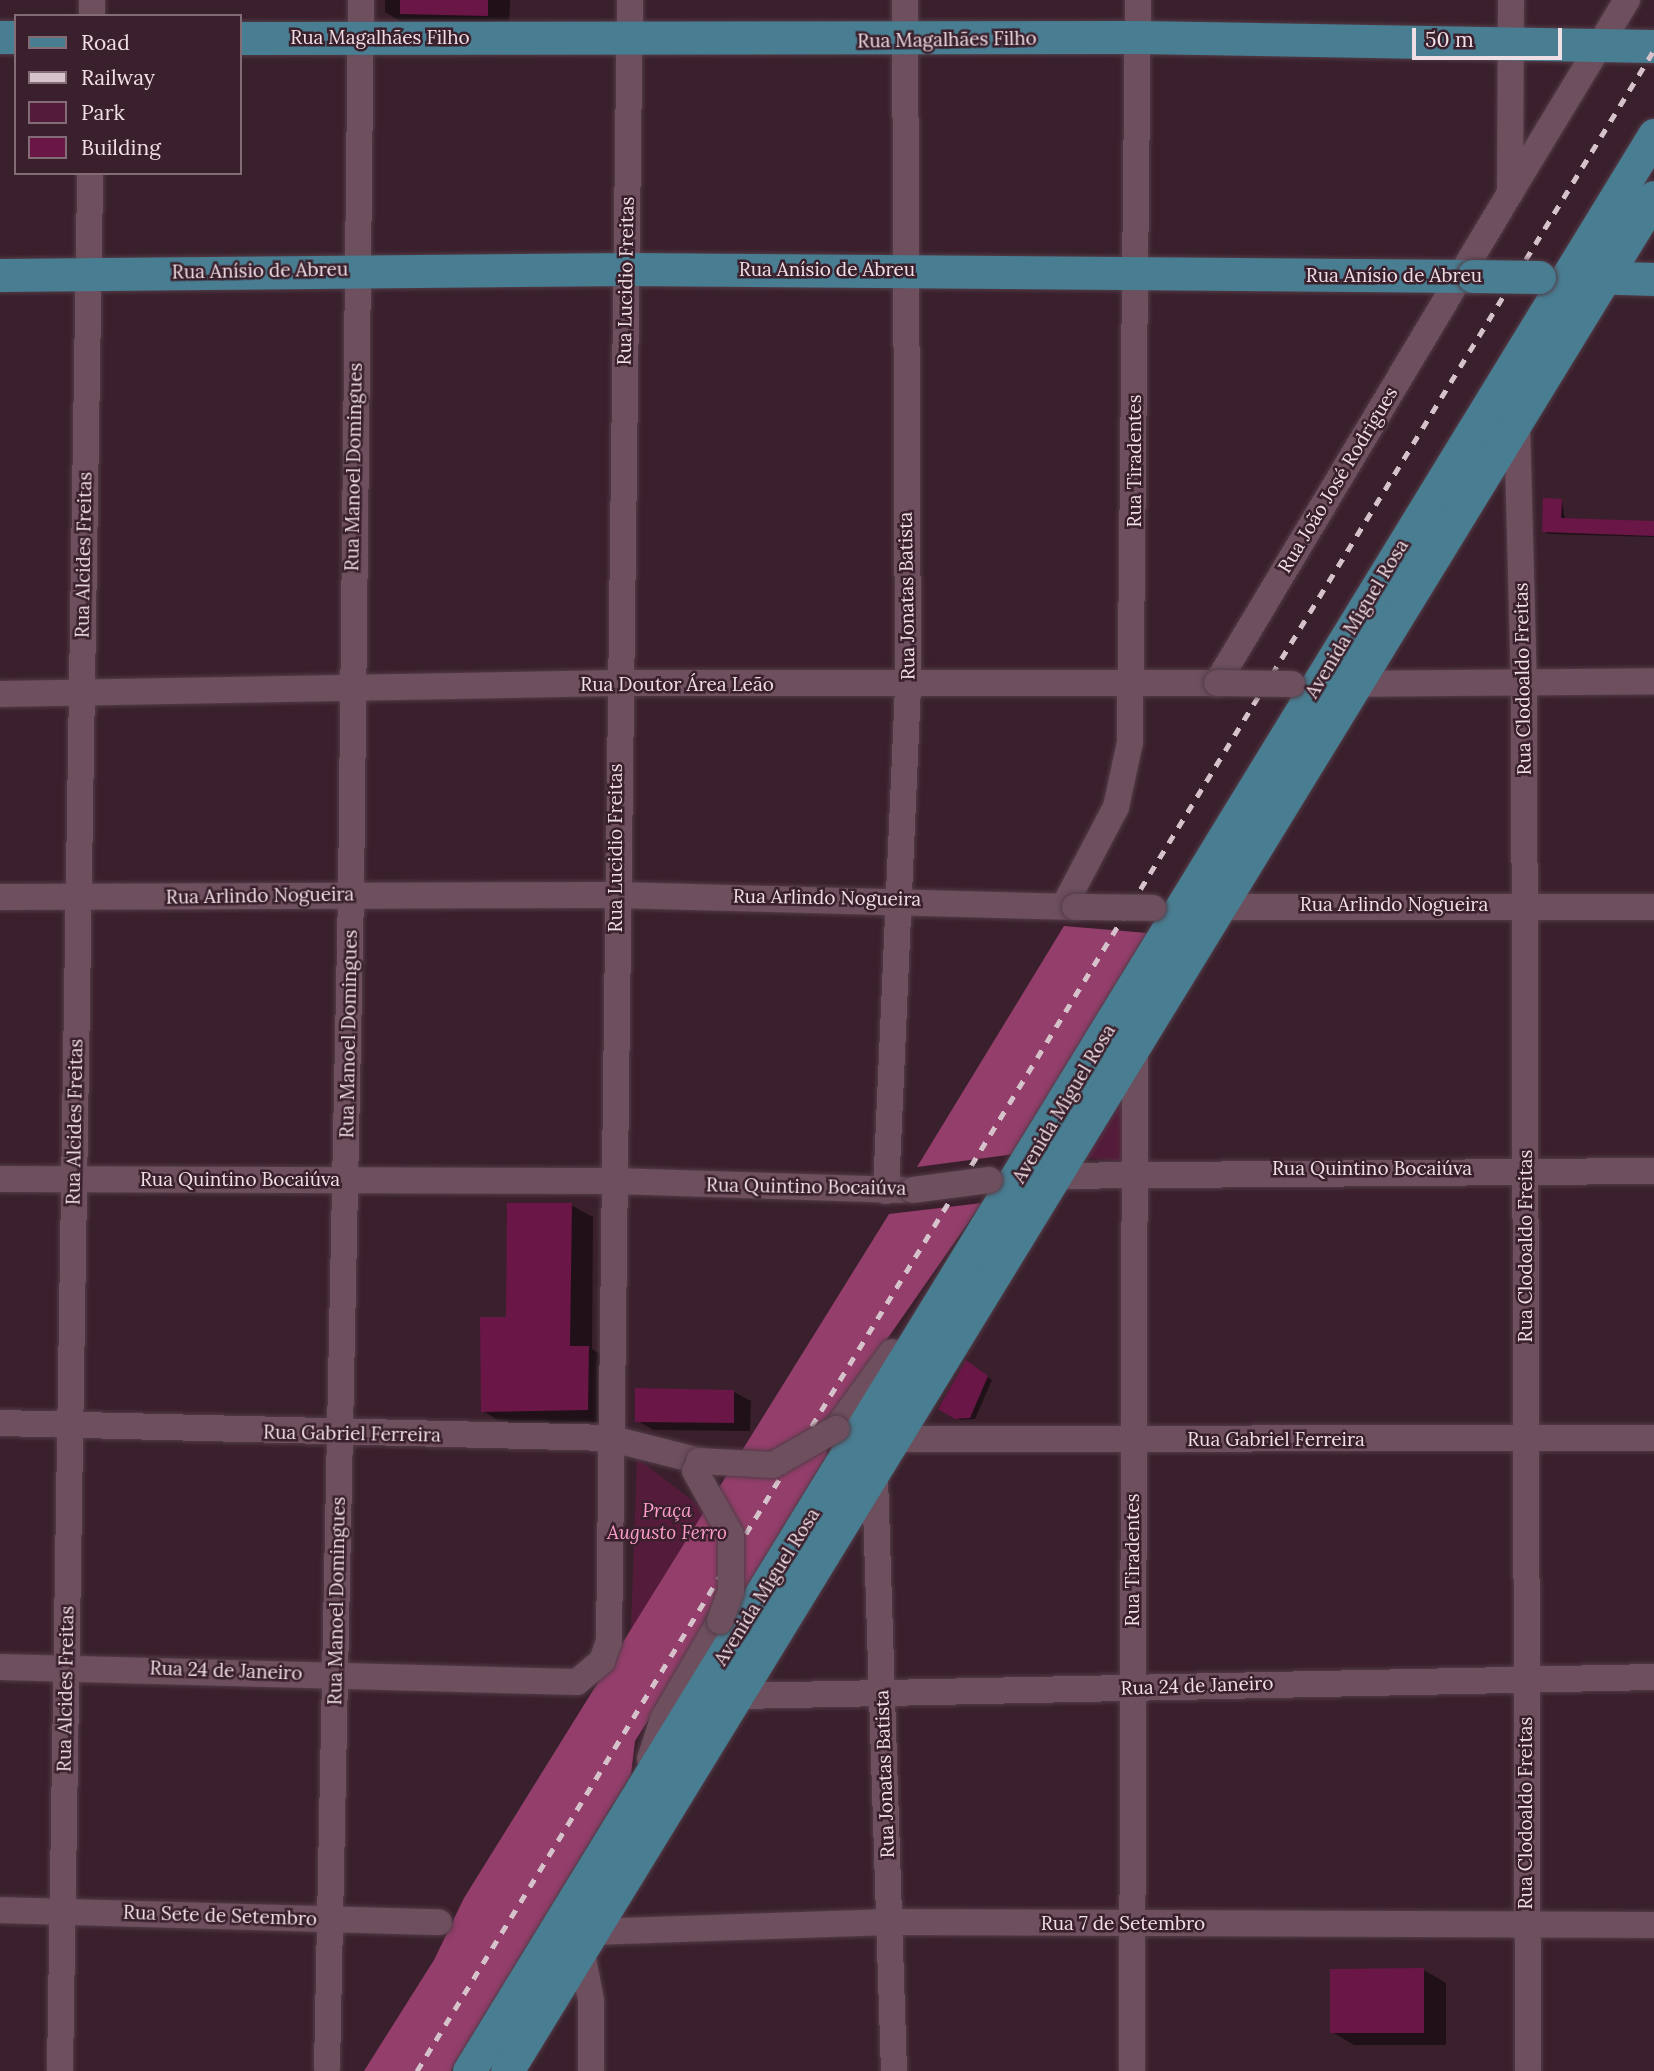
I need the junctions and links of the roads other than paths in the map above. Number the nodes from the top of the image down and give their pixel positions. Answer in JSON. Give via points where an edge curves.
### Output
{"nodes":[{"id":1,"x":361,"y":0,"type":"edge"},
{"id":2,"x":630,"y":0,"type":"edge"},
{"id":3,"x":905,"y":0,"type":"edge"},
{"id":4,"x":1138,"y":0,"type":"edge"},
{"id":5,"x":1511,"y":0,"type":"edge"},
{"id":6,"x":1627,"y":0,"type":"edge"},
{"id":7,"x":1138,"y":37,"type":"junction"},
{"id":8,"x":242,"y":38,"type":"edge"},
{"id":9,"x":361,"y":39,"type":"junction"},
{"id":10,"x":629,"y":39,"type":"junction"},
{"id":11,"x":904,"y":41,"type":"junction"},
{"id":12,"x":1511,"y":43,"type":"junction"},
{"id":13,"x":1607,"y":45,"type":"junction"},
{"id":14,"x":1654,"y":46,"type":"edge"},
{"id":15,"x":1654,"y":135,"type":"edge"},
{"id":16,"x":90,"y":175,"type":"edge"},
{"id":17,"x":1510,"y":193,"type":"junction"},
{"id":18,"x":1654,"y":197,"type":"edge"},
{"id":19,"x":627,"y":268,"type":"junction"},
{"id":20,"x":357,"y":270,"type":"junction"},
{"id":21,"x":902,"y":270,"type":"junction"},
{"id":22,"x":90,"y":274,"type":"junction"},
{"id":23,"x":0,"y":275,"type":"edge"},
{"id":24,"x":1136,"y":276,"type":"junction"},
{"id":25,"x":1467,"y":276,"type":"junction"},
{"id":26,"x":1552,"y":277,"type":"junction"},
{"id":27,"x":1605,"y":278,"type":"junction"},
{"id":28,"x":1654,"y":279,"type":"edge"},
{"id":29,"x":1517,"y":421,"type":"junction"},
{"id":30,"x":1524,"y":681,"type":"junction"},
{"id":31,"x":1654,"y":681,"type":"edge"},
{"id":32,"x":617,"y":683,"type":"junction"},
{"id":33,"x":1134,"y":684,"type":"junction"},
{"id":34,"x":1217,"y":684,"type":"junction"},
{"id":35,"x":1305,"y":684,"type":"junction"},
{"id":36,"x":1354,"y":685,"type":"junction"},
{"id":37,"x":908,"y":687,"type":"junction"},
{"id":38,"x":350,"y":690,"type":"junction"},
{"id":39,"x":0,"y":694,"type":"edge"},
{"id":40,"x":80,"y":694,"type":"junction"},
{"id":41,"x":351,"y":894,"type":"junction"},
{"id":42,"x":616,"y":895,"type":"junction"},
{"id":43,"x":0,"y":897,"type":"edge"},
{"id":44,"x":78,"y":898,"type":"junction"},
{"id":45,"x":902,"y":899,"type":"junction"},
{"id":46,"x":1524,"y":904,"type":"junction"},
{"id":47,"x":1069,"y":906,"type":"junction"},
{"id":48,"x":1221,"y":906,"type":"junction"},
{"id":49,"x":1654,"y":907,"type":"edge"},
{"id":50,"x":1168,"y":908,"type":"junction"},
{"id":51,"x":1135,"y":1049,"type":"junction"},
{"id":52,"x":1525,"y":1168,"type":"junction"},
{"id":53,"x":1135,"y":1171,"type":"junction"},
{"id":54,"x":1654,"y":1171,"type":"edge"},
{"id":55,"x":1057,"y":1174,"type":"junction"},
{"id":56,"x":0,"y":1179,"type":"edge"},
{"id":57,"x":1004,"y":1179,"type":"junction"},
{"id":58,"x":346,"y":1180,"type":"junction"},
{"id":59,"x":74,"y":1181,"type":"junction"},
{"id":60,"x":615,"y":1181,"type":"junction"},
{"id":61,"x":886,"y":1191,"type":"junction"},
{"id":62,"x":965,"y":1266,"type":"junction"},
{"id":63,"x":0,"y":1423,"type":"edge"},
{"id":64,"x":70,"y":1423,"type":"junction"},
{"id":65,"x":340,"y":1435,"type":"junction"},
{"id":66,"x":609,"y":1437,"type":"junction"},
{"id":67,"x":1527,"y":1438,"type":"junction"},
{"id":68,"x":1654,"y":1438,"type":"edge"},
{"id":69,"x":898,"y":1439,"type":"junction"},
{"id":70,"x":1134,"y":1441,"type":"junction"},
{"id":71,"x":691,"y":1462,"type":"junction"},
{"id":72,"x":876,"y":1477,"type":"junction"},
{"id":73,"x":0,"y":1667,"type":"edge"},
{"id":74,"x":67,"y":1667,"type":"junction"},
{"id":75,"x":336,"y":1674,"type":"junction"},
{"id":76,"x":1525,"y":1676,"type":"junction"},
{"id":77,"x":1654,"y":1677,"type":"edge"},
{"id":78,"x":577,"y":1682,"type":"joint"},
{"id":79,"x":1133,"y":1688,"type":"junction"},
{"id":80,"x":881,"y":1690,"type":"junction"},
{"id":81,"x":740,"y":1696,"type":"junction"},
{"id":82,"x":639,"y":1794,"type":"junction"},
{"id":83,"x":0,"y":1910,"type":"edge"},
{"id":84,"x":62,"y":1911,"type":"junction"},
{"id":85,"x":334,"y":1919,"type":"junction"},
{"id":86,"x":439,"y":1922,"type":"dead end"},
{"id":87,"x":891,"y":1922,"type":"junction"},
{"id":88,"x":1131,"y":1924,"type":"junction"},
{"id":89,"x":1654,"y":1925,"type":"edge"},
{"id":90,"x":1527,"y":1927,"type":"junction"},
{"id":91,"x":586,"y":1940,"type":"junction"},
{"id":92,"x":517,"y":2022,"type":"junction"},
{"id":93,"x":327,"y":2068,"type":"dead end"},
{"id":94,"x":60,"y":2071,"type":"edge"},
{"id":95,"x":469,"y":2071,"type":"edge"},
{"id":96,"x":507,"y":2071,"type":"edge"},
{"id":97,"x":591,"y":2071,"type":"edge"},
{"id":98,"x":894,"y":2071,"type":"edge"},
{"id":99,"x":1132,"y":2071,"type":"edge"},
{"id":100,"x":1528,"y":2071,"type":"edge"}],
"edges":[{"from":1,"to":9,"type":"street","name":"Rua Manoel Domingues"},
{"from":2,"to":10,"type":"street","name":"Rua Lucidio Freitas"},
{"from":3,"to":11,"type":"street","name":"Rua Jonatas Batista"},
{"from":4,"to":7,"type":"street","name":"Rua Tiradentes"},
{"from":5,"to":12,"type":"street"},
{"from":6,"to":13,"type":"street"},
{"from":7,"to":11,"type":"main road","name":"Rua Magalhães Filho"},
{"from":7,"to":12,"type":"main road","name":"Rua Magalhães Filho"},
{"from":7,"to":24,"type":"street","name":"Rua Tiradentes"},
{"from":8,"to":9,"type":"main road","name":"Rua Magalhães Filho"},
{"from":9,"to":10,"type":"main road","name":"Rua Magalhães Filho"},
{"from":9,"to":20,"type":"street","name":"Rua Manoel Domingues"},
{"from":10,"to":11,"type":"main road","name":"Rua Magalhães Filho"},
{"from":10,"to":19,"type":"street","name":"Rua Lucidio Freitas"},
{"from":11,"to":21,"type":"street","name":"Rua Jonatas Batista"},
{"from":12,"to":13,"type":"main road","name":"Rua Magalhães Filho"},
{"from":12,"to":17,"type":"street"},
{"from":13,"to":14,"type":"main road","name":"Rua Magalhães Filho"},
{"from":13,"to":17,"type":"street"},
{"from":15,"to":26,"type":"main road","name":"Avenida Miguel Rosa"},
{"from":16,"to":22,"type":"street","name":"Rua Alcides Freitas"},
{"from":17,"to":25,"type":"street"},
{"from":18,"to":27,"type":"main road","name":"Avenida Miguel Rosa"},
{"from":19,"to":20,"type":"main road","name":"Rua Anísio de Abreu"},
{"from":19,"to":21,"type":"main road","name":"Rua Anísio de Abreu"},
{"from":19,"to":32,"type":"street","name":"Rua Lucidio Freitas"},
{"from":20,"to":22,"type":"main road","name":"Rua Anísio de Abreu"},
{"from":20,"to":38,"type":"street","name":"Rua Manoel Domingues"},
{"from":21,"to":24,"type":"main road","name":"Rua Anísio de Abreu"},
{"from":21,"to":37,"type":"street","name":"Rua Jonatas Batista"},
{"from":22,"to":23,"type":"main road","name":"Rua Anísio de Abreu"},
{"from":22,"to":40,"type":"street","name":"Rua Alcides Freitas"},
{"from":24,"to":25,"type":"main road","name":"Rua Anísio de Abreu"},
{"from":24,"to":33,"type":"street","name":"Rua Tiradentes"},
{"from":25,"to":26,"type":"main road","name":"Rua Anísio de Abreu","bridge":true},
{"from":25,"to":34,"type":"street","name":"Rua João José Rodrigues"},
{"from":26,"to":27,"type":"main road","name":"Rua Anísio de Abreu"},
{"from":26,"to":35,"type":"main road","name":"Avenida Miguel Rosa"},
{"from":27,"to":28,"type":"main road","name":"Rua Anísio de Abreu"},
{"from":27,"to":29,"type":"main road","name":"Avenida Miguel Rosa"},
{"from":29,"to":30,"type":"street","name":"Rua Clodoaldo Freitas"},
{"from":29,"to":36,"type":"main road","name":"Avenida Miguel Rosa"},
{"from":30,"to":31,"type":"street","name":"Rua Doutor Área Leão"},
{"from":30,"to":36,"type":"street","name":"Rua Doutor Área Leão"},
{"from":30,"to":46,"type":"street","name":"Rua Clodoaldo Freitas"},
{"from":32,"to":37,"type":"street","name":"Rua Doutor Área Leão"},
{"from":32,"to":38,"type":"street","name":"Rua Doutor Área Leão"},
{"from":32,"to":42,"type":"street","name":"Rua Lucidio Freitas"},
{"from":33,"to":34,"type":"street","name":"Rua Doutor Área Leão"},
{"from":33,"to":37,"type":"street","name":"Rua Doutor Área Leão"},
{"from":33,"to":47,"type":"street","name":"Rua Tiradentes","via":[[1127,775]]},
{"from":34,"to":35,"type":"street","name":"Rua Doutor Área Leão","bridge":true},
{"from":35,"to":36,"type":"street","name":"Rua Doutor Área Leão"},
{"from":35,"to":50,"type":"main road","name":"Avenida Miguel Rosa"},
{"from":36,"to":48,"type":"main road","name":"Avenida Miguel Rosa"},
{"from":37,"to":45,"type":"street","name":"Rua Jonatas Batista"},
{"from":38,"to":40,"type":"street","name":"Rua Doutor Área Leão"},
{"from":38,"to":41,"type":"street","name":"Rua Manoel Domingues"},
{"from":39,"to":40,"type":"street","name":"Rua Doutor Área Leão"},
{"from":40,"to":44,"type":"street","name":"Rua Alcides Freitas"},
{"from":41,"to":42,"type":"street","name":"Rua Arlindo Nogueira"},
{"from":41,"to":44,"type":"street","name":"Rua Arlindo Nogueira"},
{"from":41,"to":58,"type":"street","name":"Rua Manoel Domingues"},
{"from":42,"to":45,"type":"street","name":"Rua Arlindo Nogueira"},
{"from":42,"to":60,"type":"street","name":"Rua Lucidio Freitas"},
{"from":43,"to":44,"type":"street","name":"Rua Arlindo Nogueira"},
{"from":44,"to":59,"type":"street","name":"Rua Alcides Freitas"},
{"from":45,"to":47,"type":"street","name":"Rua Arlindo Nogueira"},
{"from":45,"to":61,"type":"street","name":"Rua Jonatas Batista"},
{"from":46,"to":48,"type":"street","name":"Rua Arlindo Nogueira"},
{"from":46,"to":49,"type":"street","name":"Rua Arlindo Nogueira"},
{"from":46,"to":52,"type":"street","name":"Rua Clodoaldo Freitas"},
{"from":47,"to":50,"type":"street","name":"Rua Arlindo Nogueira","bridge":true},
{"from":48,"to":50,"type":"street","name":"Rua Arlindo Nogueira"},
{"from":48,"to":51,"type":"main road","name":"Avenida Miguel Rosa"},
{"from":50,"to":57,"type":"main road","name":"Avenida Miguel Rosa"},
{"from":51,"to":53,"type":"street","name":"Rua Tiradentes"},
{"from":51,"to":55,"type":"main road","name":"Avenida Miguel Rosa"},
{"from":52,"to":53,"type":"street","name":"Rua Quintino Bocaiúva"},
{"from":52,"to":54,"type":"street","name":"Rua Quintino Bocaiúva"},
{"from":52,"to":67,"type":"street","name":"Rua Clodoaldo Freitas"},
{"from":53,"to":55,"type":"street","name":"Rua Quintino Bocaiúva"},
{"from":53,"to":70,"type":"street","name":"Rua Tiradentes"},
{"from":55,"to":57,"type":"street","name":"Rua Quintino Bocaiúva"},
{"from":55,"to":69,"type":"main road","name":"Avenida Miguel Rosa"},
{"from":56,"to":59,"type":"street","name":"Rua Quintino Bocaiúva"},
{"from":57,"to":61,"type":"street","name":"Rua Quintino Bocaiúva","bridge":true},
{"from":57,"to":62,"type":"main road","name":"Avenida Miguel Rosa"},
{"from":58,"to":59,"type":"street","name":"Rua Quintino Bocaiúva"},
{"from":58,"to":60,"type":"street","name":"Rua Quintino Bocaiúva"},
{"from":58,"to":65,"type":"street","name":"Rua Manoel Domingues"},
{"from":59,"to":64,"type":"street","name":"Rua Alcides Freitas"},
{"from":60,"to":61,"type":"street","name":"Rua Quintino Bocaiúva"},
{"from":60,"to":66,"type":"street","name":"Rua Lucidio Freitas"},
{"from":62,"to":71,"type":"street","name":"Rua Gabriel Ferreira","bridge":true,"via":[[919,1314],[836,1429],[773,1465],[744,1468]]},
{"from":62,"to":82,"type":"main road","name":"Avenida Miguel Rosa"},
{"from":63,"to":64,"type":"street","name":"Rua Gabriel Ferreira"},
{"from":64,"to":65,"type":"street","name":"Rua Gabriel Ferreira"},
{"from":64,"to":74,"type":"street","name":"Rua Alcides Freitas"},
{"from":65,"to":66,"type":"street","name":"Rua Gabriel Ferreira"},
{"from":65,"to":75,"type":"street","name":"Rua Manoel Domingues"},
{"from":66,"to":71,"type":"street","name":"Rua Gabriel Ferreira"},
{"from":66,"to":78,"type":"street","name":"Rua Lucidio Freitas","via":[[609,1641],[602,1661]]},
{"from":67,"to":68,"type":"street","name":"Rua Gabriel Ferreira"},
{"from":67,"to":70,"type":"street","name":"Rua Gabriel Ferreira"},
{"from":67,"to":76,"type":"street","name":"Rua Clodoaldo Freitas"},
{"from":69,"to":70,"type":"street","name":"Rua Gabriel Ferreira"},
{"from":69,"to":72,"type":"main road","name":"Avenida Miguel Rosa"},
{"from":70,"to":79,"type":"street","name":"Rua Tiradentes"},
{"from":71,"to":82,"type":"street","bridge":true,"via":[[731,1535],[731,1591],[720,1621],[663,1719]]},
{"from":72,"to":80,"type":"street","name":"Rua Jonatas Batista"},
{"from":72,"to":81,"type":"main road","name":"Avenida Miguel Rosa"},
{"from":73,"to":74,"type":"street","name":"Rua 24 de Janeiro"},
{"from":74,"to":75,"type":"street","name":"Rua 24 de Janeiro"},
{"from":74,"to":84,"type":"street","name":"Rua Alcides Freitas"},
{"from":75,"to":78,"type":"street","name":"Rua 24 de Janeiro"},
{"from":75,"to":85,"type":"street","name":"Rua Manoel Domingues"},
{"from":76,"to":77,"type":"street","name":"Rua 24 de Janeiro"},
{"from":76,"to":79,"type":"street","name":"Rua 24 de Janeiro"},
{"from":76,"to":90,"type":"street","name":"Rua Clodoaldo Freitas"},
{"from":79,"to":80,"type":"street","name":"Rua 24 de Janeiro"},
{"from":79,"to":88,"type":"street","name":"Rua Tiradentes"},
{"from":80,"to":81,"type":"street","name":"Rua 24 de Janeiro"},
{"from":80,"to":87,"type":"street","name":"Rua Jonatas Batista"},
{"from":81,"to":91,"type":"main road","name":"Avenida Miguel Rosa"},
{"from":82,"to":92,"type":"main road","name":"Avenida Miguel Rosa"},
{"from":83,"to":84,"type":"street","name":"Rua Sete de Setembro"},
{"from":84,"to":85,"type":"street","name":"Rua Sete de Setembro"},
{"from":84,"to":94,"type":"street","name":"Rua Alcides Freitas"},
{"from":85,"to":86,"type":"street","name":"Rua Sete de Setembro"},
{"from":85,"to":93,"type":"street","name":"Rua Manoel Domingues"},
{"from":87,"to":88,"type":"street","name":"Rua 7 de Setembro"},
{"from":87,"to":91,"type":"street","name":"Rua 7 de Setembro"},
{"from":87,"to":98,"type":"street","name":"Rua Jonatas Batista"},
{"from":88,"to":90,"type":"street","name":"Rua 7 de Setembro"},
{"from":88,"to":99,"type":"street","name":"Rua Tiradentes"},
{"from":89,"to":90,"type":"street","name":"Rua 7 de Setembro"},
{"from":90,"to":100,"type":"street","name":"Rua Clodoaldo Freitas"},
{"from":91,"to":92,"type":"main road","name":"Avenida Miguel Rosa"},
{"from":91,"to":97,"type":"street"},
{"from":92,"to":95,"type":"main road","name":"Avenida Miguel Rosa"},
{"from":92,"to":96,"type":"main road","name":"Avenida Miguel Rosa"}]}
